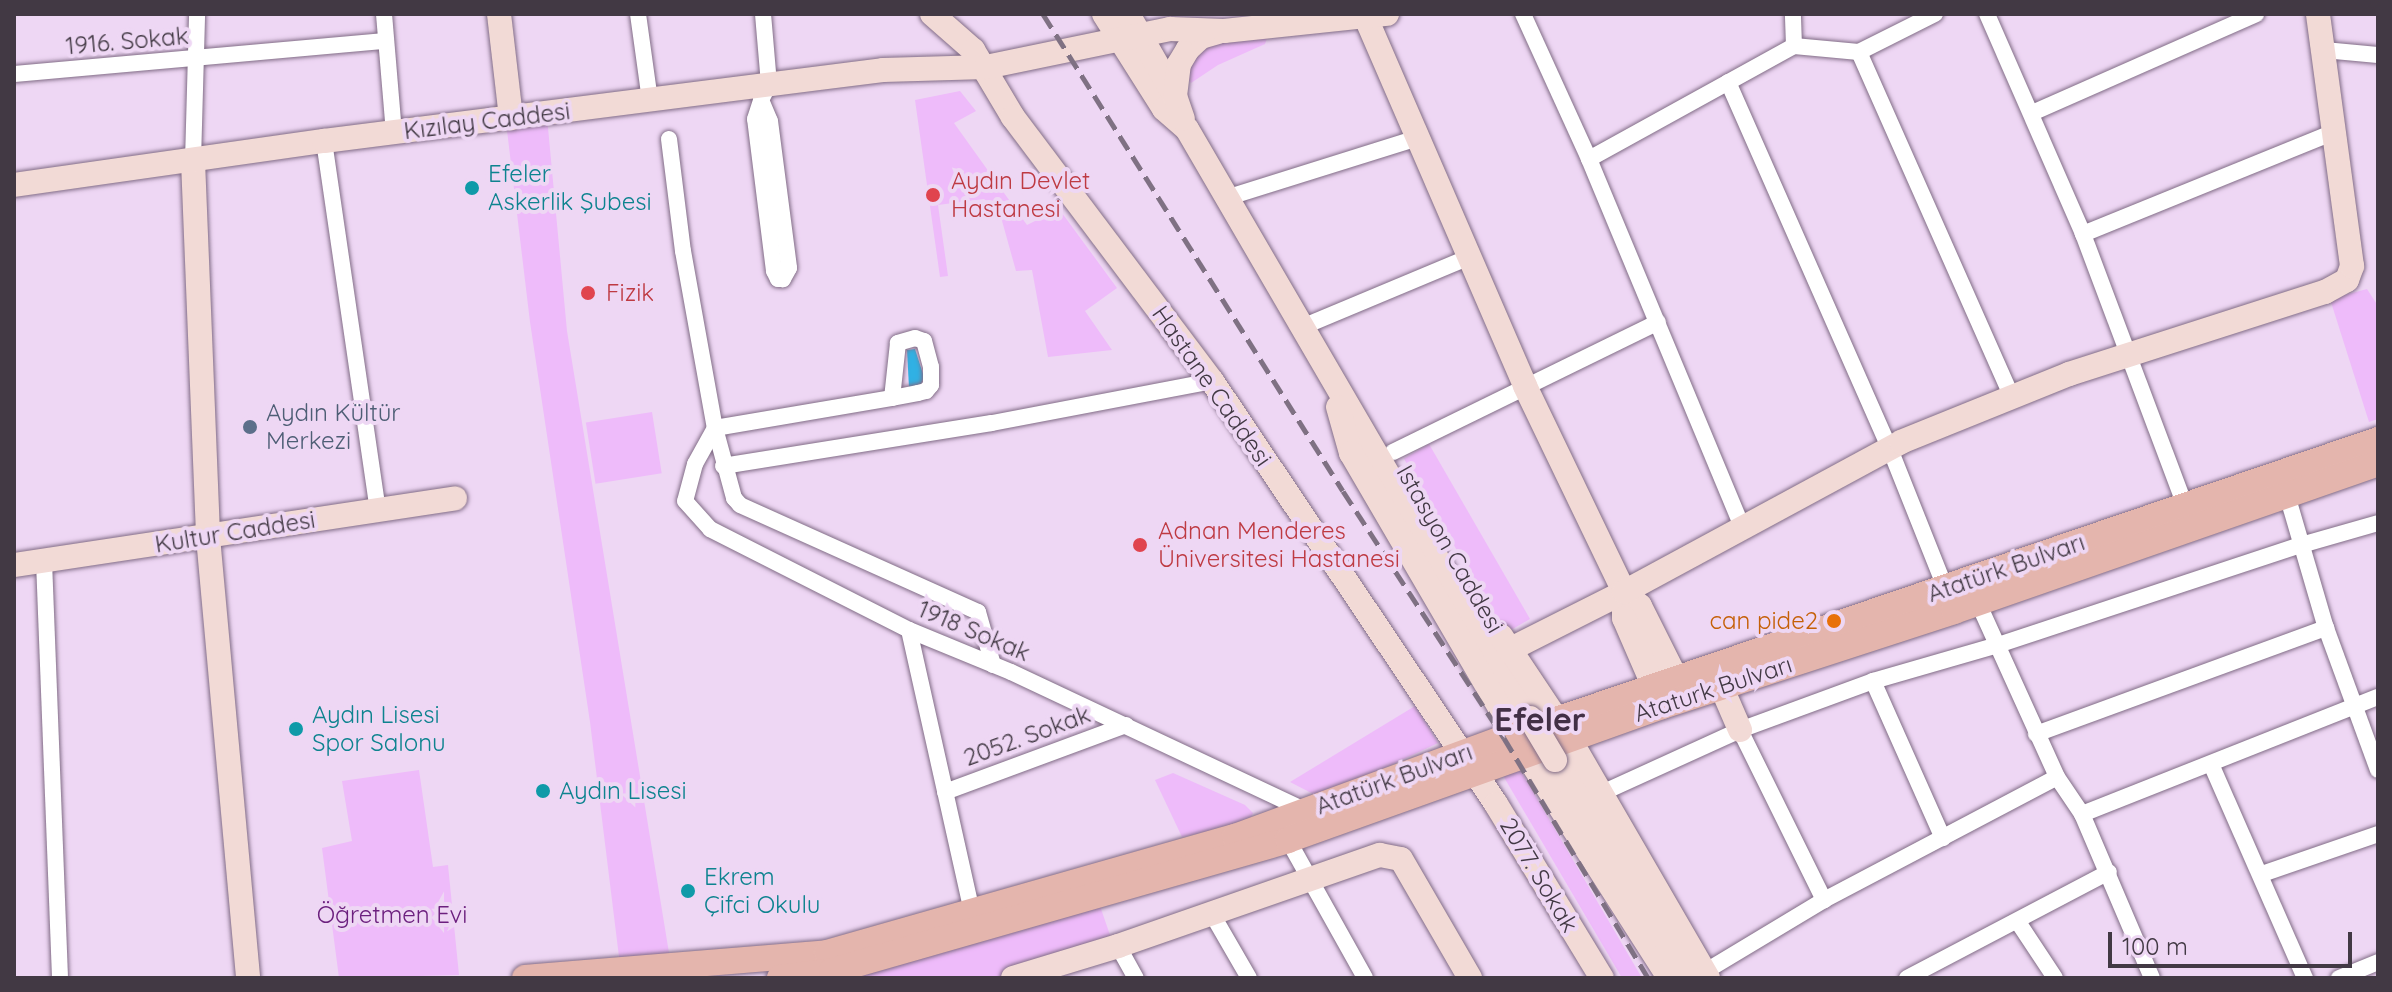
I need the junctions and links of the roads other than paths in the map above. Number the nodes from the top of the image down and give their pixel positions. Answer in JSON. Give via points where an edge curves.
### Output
{"nodes":[{"id":1,"x":197,"y":14,"type":"edge"},
{"id":2,"x":384,"y":14,"type":"edge"},
{"id":3,"x":499,"y":14,"type":"edge"},
{"id":4,"x":638,"y":14,"type":"edge"},
{"id":5,"x":763,"y":14,"type":"edge"},
{"id":6,"x":932,"y":14,"type":"edge"},
{"id":7,"x":1104,"y":14,"type":"edge"},
{"id":8,"x":1523,"y":14,"type":"edge"},
{"id":9,"x":1793,"y":14,"type":"edge"},
{"id":10,"x":1935,"y":14,"type":"edge"},
{"id":11,"x":1987,"y":14,"type":"edge"},
{"id":12,"x":2256,"y":14,"type":"edge"},
{"id":13,"x":2318,"y":14,"type":"edge"},
{"id":14,"x":1376,"y":16,"type":"edge"},
{"id":15,"x":1213,"y":34,"type":"junction"},
{"id":16,"x":1127,"y":39,"type":"edge"},
{"id":17,"x":386,"y":41,"type":"junction"},
{"id":18,"x":1794,"y":46,"type":"junction"},
{"id":19,"x":2324,"y":50,"type":"junction"},
{"id":20,"x":1859,"y":52,"type":"junction"},
{"id":21,"x":2378,"y":55,"type":"edge"},
{"id":22,"x":968,"y":59,"type":"junction"},
{"id":23,"x":195,"y":60,"type":"junction"},
{"id":24,"x":1022,"y":60,"type":"junction"},
{"id":25,"x":14,"y":74,"type":"edge"},
{"id":26,"x":1728,"y":82,"type":"junction"},
{"id":27,"x":765,"y":92,"type":"junction"},
{"id":28,"x":1175,"y":96,"type":"junction"},
{"id":29,"x":650,"y":100,"type":"junction"},
{"id":30,"x":2032,"y":113,"type":"junction"},
{"id":31,"x":1013,"y":117,"type":"junction"},
{"id":32,"x":511,"y":118,"type":"junction"},
{"id":33,"x":1187,"y":129,"type":"junction"},
{"id":34,"x":2332,"y":133,"type":"junction"},
{"id":35,"x":394,"y":134,"type":"junction"},
{"id":36,"x":1418,"y":138,"type":"junction"},
{"id":37,"x":669,"y":139,"type":"dead end"},
{"id":38,"x":324,"y":141,"type":"junction"},
{"id":39,"x":1589,"y":159,"type":"junction"},
{"id":40,"x":193,"y":161,"type":"junction"},
{"id":41,"x":14,"y":185,"type":"edge"},
{"id":42,"x":1226,"y":198,"type":"junction"},
{"id":43,"x":2083,"y":234,"type":"junction"},
{"id":44,"x":1469,"y":257,"type":"junction"},
{"id":45,"x":1658,"y":322,"type":"junction"},
{"id":46,"x":1302,"y":327,"type":"junction"},
{"id":47,"x":2130,"y":354,"type":"junction"},
{"id":48,"x":1212,"y":381,"type":"junction"},
{"id":49,"x":1334,"y":385,"type":"junction"},
{"id":50,"x":1525,"y":386,"type":"junction"},
{"id":51,"x":2012,"y":397,"type":"junction"},
{"id":52,"x":892,"y":398,"type":"dead end"},
{"id":53,"x":715,"y":428,"type":"junction"},
{"id":54,"x":2378,"y":440,"type":"edge"},
{"id":55,"x":1890,"y":449,"type":"junction"},
{"id":56,"x":1393,"y":452,"type":"junction"},
{"id":57,"x":2378,"y":463,"type":"edge"},
{"id":58,"x":723,"y":466,"type":"junction"},
{"id":59,"x":2287,"y":495,"type":"junction"},
{"id":60,"x":455,"y":498,"type":"dead end"},
{"id":61,"x":378,"y":510,"type":"junction"},
{"id":62,"x":2189,"y":517,"type":"junction"},
{"id":63,"x":2378,"y":523,"type":"edge"},
{"id":64,"x":1743,"y":529,"type":"junction"},
{"id":65,"x":208,"y":537,"type":"junction"},
{"id":66,"x":2301,"y":545,"type":"junction"},
{"id":67,"x":44,"y":561,"type":"junction"},
{"id":68,"x":14,"y":565,"type":"edge"},
{"id":69,"x":1624,"y":592,"type":"junction"},
{"id":70,"x":1961,"y":596,"type":"junction"},
{"id":71,"x":2326,"y":628,"type":"junction"},
{"id":72,"x":909,"y":630,"type":"junction"},
{"id":73,"x":1998,"y":645,"type":"junction"},
{"id":74,"x":1509,"y":650,"type":"junction"},
{"id":75,"x":993,"y":665,"type":"junction"},
{"id":76,"x":1873,"y":681,"type":"junction"},
{"id":77,"x":1721,"y":686,"type":"junction"},
{"id":78,"x":1670,"y":692,"type":"junction"},
{"id":79,"x":2378,"y":697,"type":"edge"},
{"id":80,"x":2355,"y":706,"type":"junction"},
{"id":81,"x":1126,"y":725,"type":"junction"},
{"id":82,"x":1740,"y":730,"type":"junction"},
{"id":83,"x":2036,"y":734,"type":"junction"},
{"id":84,"x":1523,"y":735,"type":"junction"},
{"id":85,"x":1560,"y":739,"type":"junction"},
{"id":86,"x":1468,"y":764,"type":"junction"},
{"id":87,"x":2211,"y":764,"type":"junction"},
{"id":88,"x":2378,"y":770,"type":"edge"},
{"id":89,"x":2057,"y":777,"type":"junction"},
{"id":90,"x":945,"y":792,"type":"junction"},
{"id":91,"x":1602,"y":793,"type":"junction"},
{"id":92,"x":2082,"y":814,"type":"junction"},
{"id":93,"x":1313,"y":820,"type":"junction"},
{"id":94,"x":2378,"y":834,"type":"edge"},
{"id":95,"x":1943,"y":838,"type":"junction"},
{"id":96,"x":1288,"y":840,"type":"junction"},
{"id":97,"x":2109,"y":872,"type":"junction"},
{"id":98,"x":2262,"y":874,"type":"junction"},
{"id":99,"x":1308,"y":880,"type":"junction"},
{"id":100,"x":1824,"y":900,"type":"junction"},
{"id":101,"x":1212,"y":914,"type":"junction"},
{"id":102,"x":974,"y":921,"type":"junction"},
{"id":103,"x":2018,"y":922,"type":"junction"},
{"id":104,"x":1118,"y":946,"type":"junction"},
{"id":105,"x":2378,"y":962,"type":"edge"},
{"id":106,"x":797,"y":973,"type":"edge"},
{"id":107,"x":646,"y":974,"type":"edge"},
{"id":108,"x":1701,"y":976,"type":"edge"},
{"id":109,"x":1916,"y":976,"type":"edge"},
{"id":110,"x":1021,"y":977,"type":"edge"},
{"id":111,"x":60,"y":978,"type":"edge"},
{"id":112,"x":248,"y":978,"type":"edge"},
{"id":113,"x":525,"y":978,"type":"edge"},
{"id":114,"x":1136,"y":978,"type":"edge"},
{"id":115,"x":1249,"y":978,"type":"edge"},
{"id":116,"x":1365,"y":978,"type":"edge"},
{"id":117,"x":1470,"y":978,"type":"edge"},
{"id":118,"x":1602,"y":978,"type":"edge"},
{"id":119,"x":1669,"y":978,"type":"edge"},
{"id":120,"x":2055,"y":978,"type":"edge"},
{"id":121,"x":2152,"y":978,"type":"edge"},
{"id":122,"x":2305,"y":978,"type":"edge"},
{"id":123,"x":2339,"y":978,"type":"edge"}],
"edges":[{"from":1,"to":23,"type":"street"},
{"from":2,"to":17,"type":"street"},
{"from":3,"to":32,"type":"street"},
{"from":4,"to":29,"type":"street"},
{"from":5,"to":27,"type":"street"},
{"from":6,"to":22,"type":"street","name":"Hastane Caddesi"},
{"from":7,"to":16,"type":"street"},
{"from":8,"to":39,"type":"street"},
{"from":9,"to":18,"type":"street"},
{"from":10,"to":20,"type":"street"},
{"from":11,"to":30,"type":"street"},
{"from":12,"to":30,"type":"street"},
{"from":13,"to":19,"type":"street"},
{"from":14,"to":15,"type":"street","name":"Kızılay Caddesi"},
{"from":14,"to":36,"type":"street"},
{"from":15,"to":16,"type":"street","name":"Kızılay Caddesi","via":[[1170,29]]},
{"from":15,"to":28,"type":"street","via":[[1179,64]]},
{"from":16,"to":24,"type":"street","name":"Kızılay Caddesi"},
{"from":16,"to":28,"type":"street"},
{"from":16,"to":33,"type":"street","via":[[1164,109]]},
{"from":17,"to":23,"type":"street","name":"1916. Sokak"},
{"from":17,"to":35,"type":"street"},
{"from":18,"to":20,"type":"street"},
{"from":18,"to":26,"type":"street"},
{"from":19,"to":21,"type":"street"},
{"from":19,"to":34,"type":"street"},
{"from":20,"to":51,"type":"street"},
{"from":22,"to":24,"type":"street","name":"Kızılay Caddesi"},
{"from":22,"to":27,"type":"street","name":"Kızılay Caddesi","via":[[917,58],[883,70]]},
{"from":22,"to":31,"type":"street","name":"Hastane Caddesi"},
{"from":23,"to":25,"type":"street","name":"1916. Sokak"},
{"from":23,"to":40,"type":"street"},
{"from":24,"to":31,"type":"street","via":[[1008,82]]},
{"from":26,"to":39,"type":"street"},
{"from":26,"to":55,"type":"street"},
{"from":27,"to":27,"type":"street","via":[[789,268],[783,279],[774,271],[755,119]]},
{"from":27,"to":29,"type":"street","name":"Kızılay Caddesi"},
{"from":28,"to":33,"type":"street"},
{"from":29,"to":32,"type":"street","name":"Kızılay Caddesi"},
{"from":30,"to":43,"type":"street"},
{"from":31,"to":48,"type":"street","name":"Hastane Caddesi"},
{"from":32,"to":35,"type":"street","name":"Kızılay Caddesi"},
{"from":33,"to":42,"type":"street"},
{"from":34,"to":43,"type":"street"},
{"from":34,"to":47,"type":"street","via":[[2352,266],[2347,280],[2325,292]]},
{"from":35,"to":38,"type":"street","name":"Kızılay Caddesi"},
{"from":36,"to":42,"type":"street"},
{"from":36,"to":44,"type":"street"},
{"from":37,"to":53,"type":"street"},
{"from":38,"to":40,"type":"street","name":"Kızılay Caddesi"},
{"from":38,"to":61,"type":"street"},
{"from":39,"to":45,"type":"street"},
{"from":40,"to":41,"type":"street","name":"Kızılay Caddesi"},
{"from":40,"to":65,"type":"street"},
{"from":42,"to":46,"type":"street"},
{"from":43,"to":47,"type":"street"},
{"from":44,"to":46,"type":"street"},
{"from":44,"to":50,"type":"street"},
{"from":45,"to":50,"type":"street"},
{"from":45,"to":64,"type":"street"},
{"from":46,"to":49,"type":"street"},
{"from":47,"to":51,"type":"street"},
{"from":47,"to":62,"type":"street"},
{"from":48,"to":58,"type":"street"},
{"from":48,"to":86,"type":"street","name":"Hastane Caddesi"},
{"from":49,"to":56,"type":"street","name":"Istasyon Caddesi","via":[[1367,413]]},
{"from":49,"to":84,"type":"street"},
{"from":50,"to":56,"type":"street"},
{"from":50,"to":69,"type":"street"},
{"from":51,"to":55,"type":"street"},
{"from":52,"to":53,"type":"street"},
{"from":53,"to":58,"type":"street"},
{"from":53,"to":72,"type":"street","name":"1918 Sokak","via":[[695,464],[685,501],[710,529]]},
{"from":54,"to":62,"type":"main road","name":"Atatürk Bulvarı"},
{"from":55,"to":64,"type":"street"},
{"from":55,"to":70,"type":"street"},
{"from":56,"to":74,"type":"street","name":"Istasyon Caddesi"},
{"from":57,"to":59,"type":"main road","name":"Atatürk Bulvarı"},
{"from":58,"to":75,"type":"street","via":[[740,505],[978,612]]},
{"from":59,"to":62,"type":"main road","name":"Atatürk Bulvarı"},
{"from":59,"to":66,"type":"street"},
{"from":60,"to":61,"type":"street","name":"Kultur Caddesi"},
{"from":61,"to":65,"type":"street","name":"Kultur Caddesi"},
{"from":62,"to":70,"type":"main road","name":"Atatürk Bulvarı"},
{"from":63,"to":66,"type":"street"},
{"from":64,"to":69,"type":"street"},
{"from":65,"to":67,"type":"street","name":"Kultur Caddesi"},
{"from":65,"to":112,"type":"street"},
{"from":66,"to":71,"type":"street"},
{"from":66,"to":73,"type":"street"},
{"from":67,"to":68,"type":"street","name":"Kultur Caddesi"},
{"from":67,"to":111,"type":"street"},
{"from":69,"to":74,"type":"street"},
{"from":69,"to":78,"type":"street","via":[[1640,606]]},
{"from":70,"to":73,"type":"street"},
{"from":70,"to":77,"type":"main road","name":"Ataturk Bulvarı"},
{"from":70,"to":78,"type":"main road","name":"Atatürk Bulvarı"},
{"from":71,"to":80,"type":"street"},
{"from":71,"to":83,"type":"street"},
{"from":72,"to":75,"type":"street","name":"1918 Sokak"},
{"from":72,"to":90,"type":"street"},
{"from":73,"to":76,"type":"street"},
{"from":73,"to":83,"type":"street"},
{"from":74,"to":85,"type":"street","name":"Istasyon Caddesi"},
{"from":75,"to":81,"type":"street","name":"1918 Sokak"},
{"from":76,"to":82,"type":"street"},
{"from":76,"to":95,"type":"street"},
{"from":77,"to":78,"type":"main road","name":"Ataturk Bulvarı"},
{"from":77,"to":82,"type":"street"},
{"from":78,"to":85,"type":"main road","name":"Ataturk Bulvarı"},
{"from":79,"to":80,"type":"street"},
{"from":80,"to":87,"type":"street"},
{"from":80,"to":88,"type":"street"},
{"from":81,"to":90,"type":"street","name":"2052. Sokak"},
{"from":81,"to":93,"type":"street","name":"1918 Sokak"},
{"from":82,"to":91,"type":"street"},
{"from":82,"to":100,"type":"street"},
{"from":83,"to":89,"type":"street"},
{"from":84,"to":85,"type":"main road","name":"Atatürk Bulvarı"},
{"from":84,"to":85,"type":"street","bridge":true},
{"from":84,"to":86,"type":"main road","name":"Atatürk Bulvarı"},
{"from":84,"to":119,"type":"street"},
{"from":85,"to":91,"type":"street","name":"Istasyon Caddesi"},
{"from":85,"to":108,"type":"street"},
{"from":86,"to":93,"type":"main road","name":"Atatürk Bulvarı"},
{"from":86,"to":118,"type":"street","name":"2077. Sokak"},
{"from":87,"to":92,"type":"street"},
{"from":87,"to":98,"type":"street"},
{"from":89,"to":92,"type":"street"},
{"from":89,"to":95,"type":"street"},
{"from":90,"to":102,"type":"street"},
{"from":91,"to":108,"type":"street","name":"Istasyon Caddesi"},
{"from":92,"to":97,"type":"street"},
{"from":93,"to":96,"type":"main road","name":"Atatürk Bulvarı"},
{"from":93,"to":102,"type":"main road","name":"Atatürk Bulvarı","via":[[1235,837]]},
{"from":94,"to":98,"type":"street"},
{"from":95,"to":100,"type":"street"},
{"from":96,"to":99,"type":"street"},
{"from":96,"to":102,"type":"main road","name":"Atatürk Bulvarı"},
{"from":97,"to":103,"type":"street"},
{"from":97,"to":121,"type":"street"},
{"from":98,"to":122,"type":"street"},
{"from":99,"to":101,"type":"street"},
{"from":99,"to":116,"type":"street"},
{"from":99,"to":117,"type":"street","via":[[1380,855],[1401,859]]},
{"from":100,"to":108,"type":"street"},
{"from":101,"to":104,"type":"street"},
{"from":101,"to":115,"type":"street"},
{"from":102,"to":106,"type":"main road","name":"Atatürk Bulvarı"},
{"from":103,"to":109,"type":"street"},
{"from":103,"to":120,"type":"street"},
{"from":104,"to":110,"type":"street"},
{"from":104,"to":114,"type":"street"},
{"from":105,"to":123,"type":"street"},
{"from":106,"to":107,"type":"main road","name":"Atatürk Bulvarı"},
{"from":107,"to":113,"type":"main road","name":"Atatürk Bulvarı"}]}
